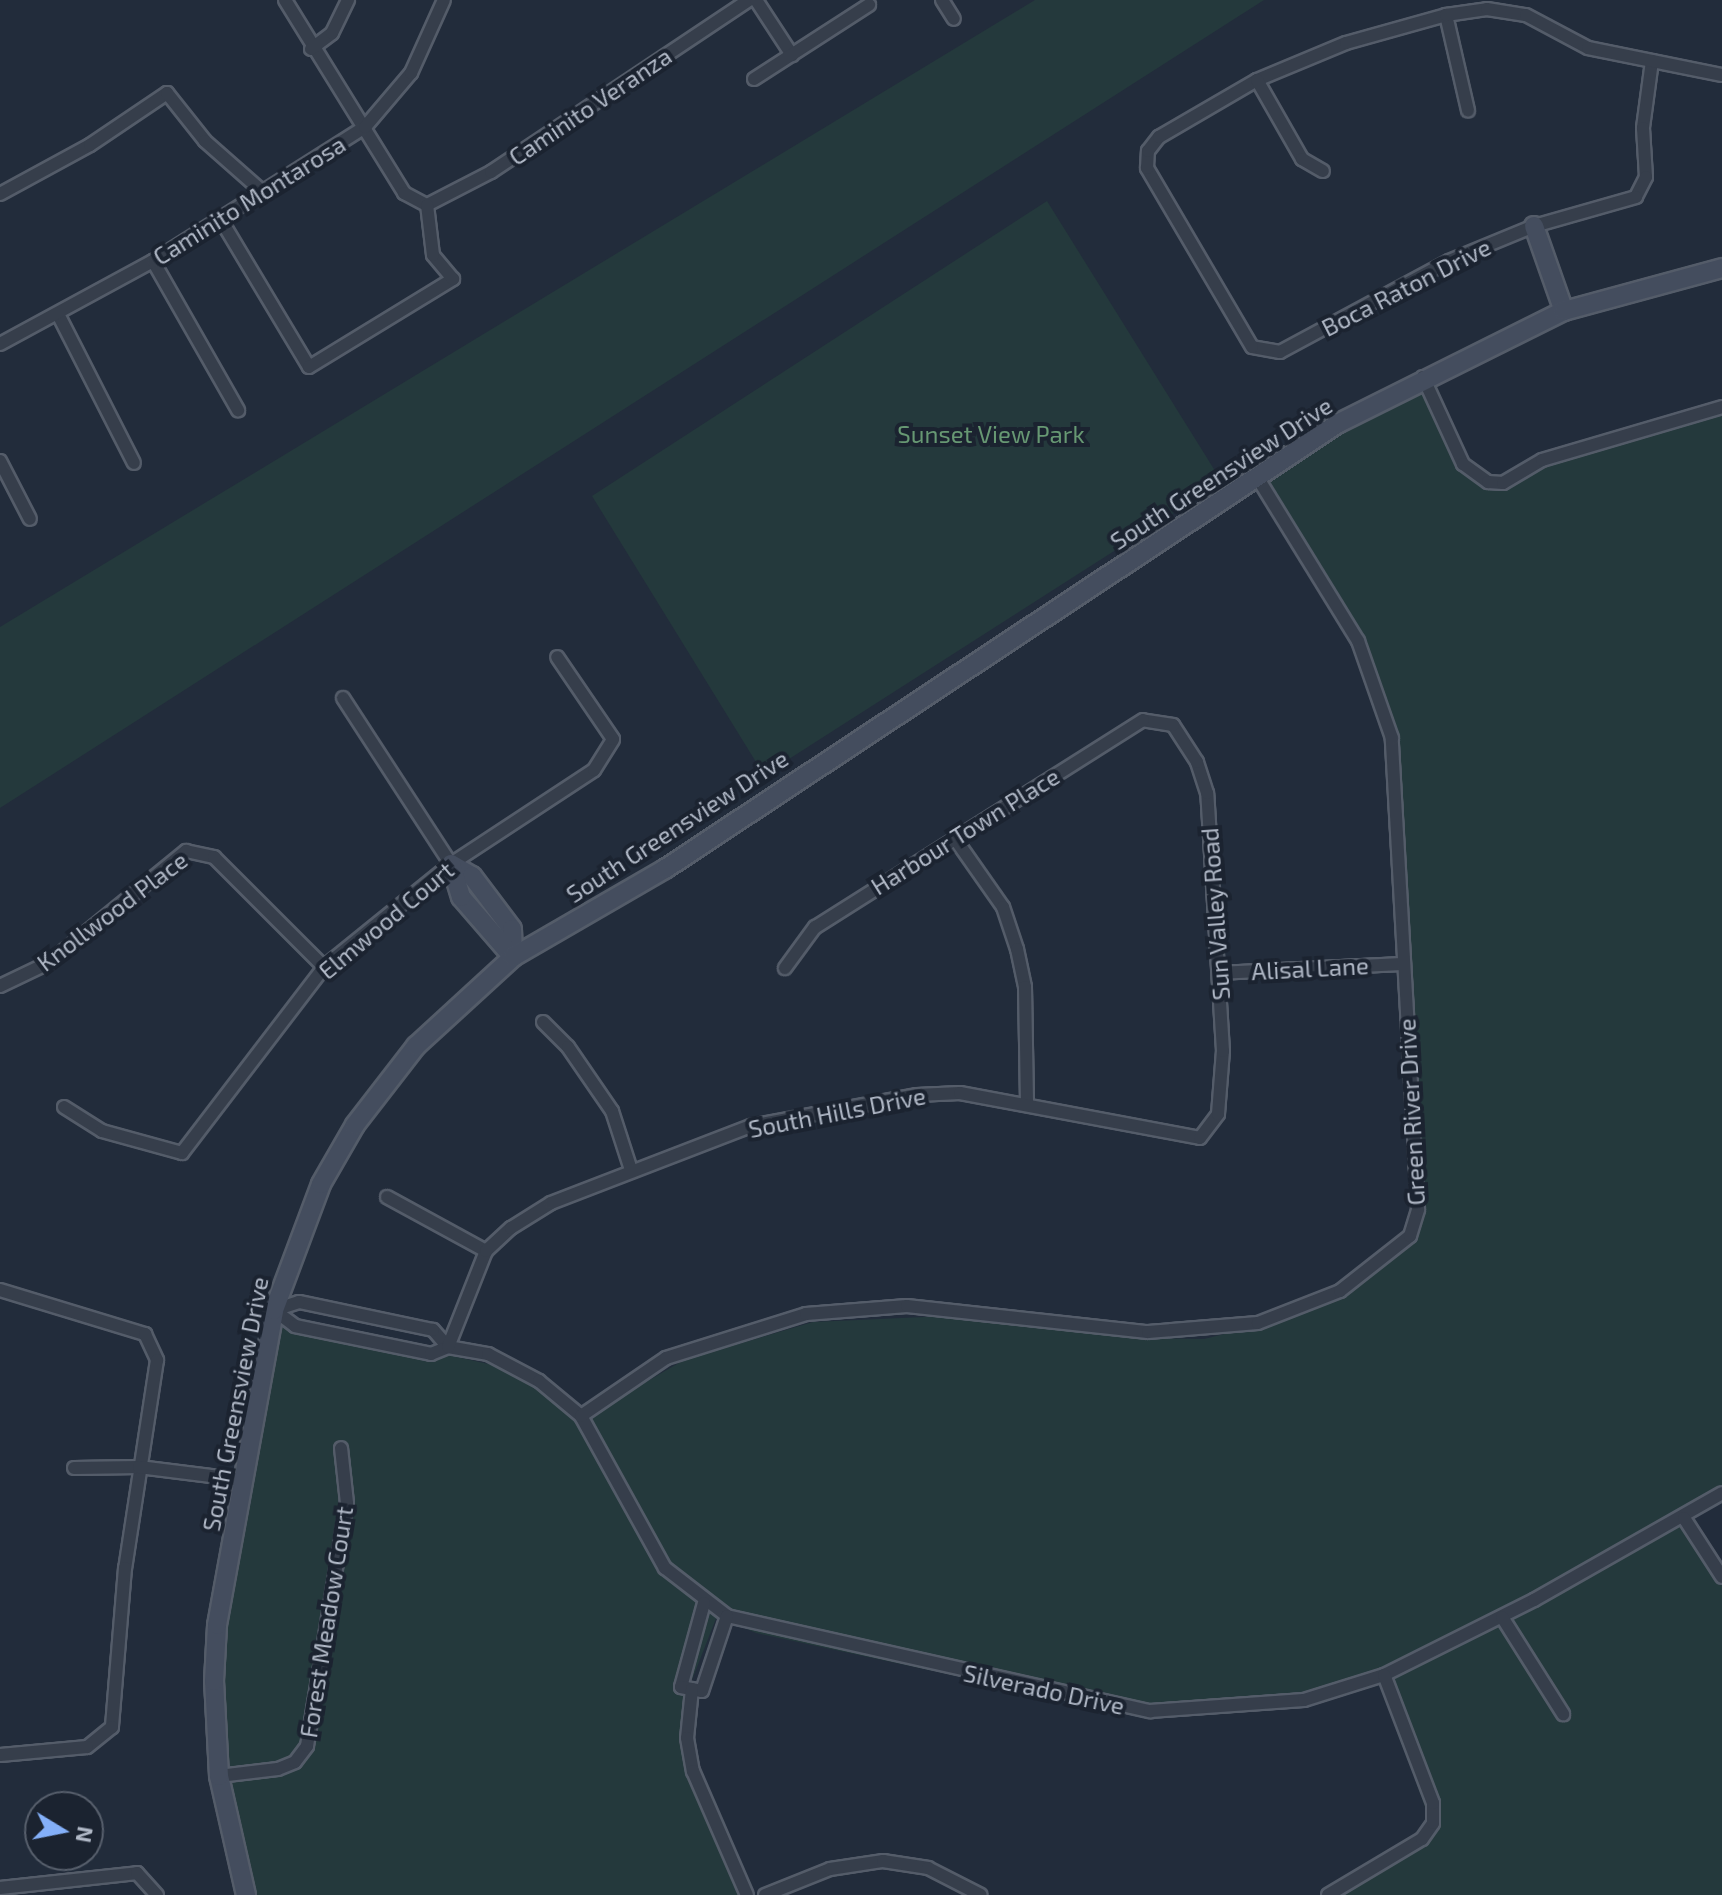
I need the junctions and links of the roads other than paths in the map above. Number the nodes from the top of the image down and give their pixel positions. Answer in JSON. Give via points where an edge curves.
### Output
{"nodes":[{"id":1,"x":285,"y":0,"type":"edge"},
{"id":2,"x":348,"y":0,"type":"edge"},
{"id":3,"x":444,"y":0,"type":"edge"},
{"id":4,"x":749,"y":0,"type":"edge"},
{"id":5,"x":756,"y":0,"type":"edge"},
{"id":6,"x":942,"y":0,"type":"edge"},
{"id":7,"x":869,"y":5,"type":"dead end"},
{"id":8,"x":1446,"y":15,"type":"junction"},
{"id":9,"x":954,"y":19,"type":"dead end"},
{"id":10,"x":311,"y":49,"type":"junction"},
{"id":11,"x":792,"y":55,"type":"junction"},
{"id":12,"x":1652,"y":61,"type":"junction"},
{"id":13,"x":1722,"y":75,"type":"edge"},
{"id":14,"x":754,"y":79,"type":"dead end"},
{"id":15,"x":1257,"y":80,"type":"junction"},
{"id":16,"x":1468,"y":110,"type":"dead end"},
{"id":17,"x":365,"y":127,"type":"junction"},
{"id":18,"x":1323,"y":171,"type":"dead end"},
{"id":19,"x":264,"y":193,"type":"junction"},
{"id":20,"x":0,"y":194,"type":"edge"},
{"id":21,"x":427,"y":205,"type":"junction"},
{"id":22,"x":221,"y":220,"type":"junction"},
{"id":23,"x":1534,"y":226,"type":"junction"},
{"id":24,"x":153,"y":261,"type":"junction"},
{"id":25,"x":1722,"y":268,"type":"edge"},
{"id":26,"x":1564,"y":311,"type":"junction"},
{"id":27,"x":58,"y":314,"type":"junction"},
{"id":28,"x":0,"y":344,"type":"edge"},
{"id":29,"x":1423,"y":377,"type":"junction"},
{"id":30,"x":1722,"y":407,"type":"edge"},
{"id":31,"x":238,"y":410,"type":"dead end"},
{"id":32,"x":0,"y":461,"type":"edge"},
{"id":33,"x":134,"y":463,"type":"dead end"},
{"id":34,"x":1257,"y":477,"type":"junction"},
{"id":35,"x":30,"y":519,"type":"dead end"},
{"id":36,"x":557,"y":657,"type":"dead end"},
{"id":37,"x":343,"y":698,"type":"dead end"},
{"id":38,"x":1162,"y":722,"type":"joint"},
{"id":39,"x":956,"y":840,"type":"junction"},
{"id":40,"x":451,"y":864,"type":"junction"},
{"id":41,"x":513,"y":957,"type":"junction"},
{"id":42,"x":1401,"y":964,"type":"junction"},
{"id":43,"x":324,"y":967,"type":"junction"},
{"id":44,"x":785,"y":968,"type":"dead end"},
{"id":45,"x":1219,"y":973,"type":"junction"},
{"id":46,"x":0,"y":986,"type":"edge"},
{"id":47,"x":543,"y":1022,"type":"dead end"},
{"id":48,"x":1027,"y":1105,"type":"junction"},
{"id":49,"x":64,"y":1107,"type":"dead end"},
{"id":50,"x":1214,"y":1122,"type":"joint"},
{"id":51,"x":631,"y":1170,"type":"junction"},
{"id":52,"x":387,"y":1197,"type":"dead end"},
{"id":53,"x":486,"y":1251,"type":"junction"},
{"id":54,"x":0,"y":1290,"type":"edge"},
{"id":55,"x":274,"y":1310,"type":"junction"},
{"id":56,"x":448,"y":1347,"type":"junction"},
{"id":57,"x":581,"y":1416,"type":"junction"},
{"id":58,"x":341,"y":1448,"type":"dead end"},
{"id":59,"x":139,"y":1467,"type":"junction"},
{"id":60,"x":74,"y":1468,"type":"dead end"},
{"id":61,"x":243,"y":1480,"type":"junction"},
{"id":62,"x":1722,"y":1493,"type":"edge"},
{"id":63,"x":1684,"y":1518,"type":"junction"},
{"id":64,"x":1722,"y":1577,"type":"edge"},
{"id":65,"x":704,"y":1603,"type":"junction"},
{"id":66,"x":727,"y":1616,"type":"junction"},
{"id":67,"x":1502,"y":1617,"type":"junction"},
{"id":68,"x":1384,"y":1675,"type":"junction"},
{"id":69,"x":692,"y":1689,"type":"junction"},
{"id":70,"x":1563,"y":1714,"type":"dead end"},
{"id":71,"x":0,"y":1755,"type":"edge"},
{"id":72,"x":219,"y":1776,"type":"junction"},
{"id":73,"x":0,"y":1888,"type":"edge"},
{"id":74,"x":157,"y":1895,"type":"edge"},
{"id":75,"x":246,"y":1895,"type":"edge"},
{"id":76,"x":747,"y":1895,"type":"edge"},
{"id":77,"x":765,"y":1895,"type":"edge"},
{"id":78,"x":981,"y":1895,"type":"edge"},
{"id":79,"x":1328,"y":1895,"type":"edge"}],
"edges":[{"from":1,"to":10,"type":"street"},
{"from":2,"to":10,"type":"street","via":[[332,33]]},
{"from":3,"to":17,"type":"street","name":"Caminito Montarosa","via":[[411,73]]},
{"from":4,"to":21,"type":"street","name":"Caminito Veranza","via":[[491,172]]},
{"from":5,"to":11,"type":"street"},
{"from":6,"to":9,"type":"street"},
{"from":7,"to":11,"type":"street"},
{"from":8,"to":12,"type":"street","via":[[1487,9],[1526,15],[1588,48]]},
{"from":8,"to":15,"type":"street","via":[[1346,43]]},
{"from":8,"to":16,"type":"street"},
{"from":10,"to":17,"type":"street"},
{"from":11,"to":14,"type":"street"},
{"from":12,"to":13,"type":"street"},
{"from":12,"to":23,"type":"street","name":"Boca Raton Drive","via":[[1641,191]]},
{"from":15,"to":18,"type":"street","via":[[1302,159]]},
{"from":15,"to":23,"type":"street","name":"Boca Raton Drive","via":[[1159,137],[1146,161],[1152,183],[1248,341],[1261,352],[1280,352],[1449,261]]},
{"from":17,"to":19,"type":"street","name":"Caminito Montarosa"},
{"from":17,"to":21,"type":"street","via":[[404,193]]},
{"from":19,"to":20,"type":"street","via":[[205,141],[167,93],[90,145]]},
{"from":19,"to":22,"type":"street","name":"Caminito Montarosa"},
{"from":21,"to":22,"type":"street","via":[[433,255],[453,279],[309,367]]},
{"from":22,"to":24,"type":"street","name":"Caminito Montarosa"},
{"from":23,"to":26,"type":"street"},
{"from":24,"to":27,"type":"street","name":"Caminito Montarosa"},
{"from":24,"to":31,"type":"street"},
{"from":25,"to":26,"type":"street","name":"South Greensview Drive"},
{"from":26,"to":29,"type":"street","name":"South Greensview Drive"},
{"from":27,"to":28,"type":"street","name":"Caminito Montarosa"},
{"from":27,"to":33,"type":"street"},
{"from":29,"to":30,"type":"street","via":[[1463,464],[1488,482],[1503,483],[1542,460]]},
{"from":29,"to":34,"type":"street","name":"South Greensview Drive"},
{"from":32,"to":35,"type":"street"},
{"from":34,"to":41,"type":"street","name":"South Greensview Drive","via":[[665,869]]},
{"from":34,"to":42,"type":"street","name":"Green River Drive","via":[[1358,641],[1380,691],[1395,759]]},
{"from":36,"to":40,"type":"street","name":"Elmwood Court","via":[[610,731],[611,747],[594,770]]},
{"from":37,"to":40,"type":"street"},
{"from":38,"to":39,"type":"street","name":"Harbour Town Place","via":[[1143,720],[1116,734]]},
{"from":38,"to":45,"type":"street","name":"Sun Valley Road","via":[[1173,725],[1197,762],[1207,793]]},
{"from":39,"to":44,"type":"street","name":"Harbour Town Place","via":[[815,927]]},
{"from":39,"to":48,"type":"street","via":[[1003,907],[1017,949],[1025,987]]},
{"from":40,"to":41,"type":"street","via":[[472,876],[512,929]]},
{"from":40,"to":43,"type":"street","name":"Elmwood Court"},
{"from":41,"to":55,"type":"street","name":"South Greensview Drive","via":[[416,1046],[355,1125],[306,1214]]},
{"from":42,"to":45,"type":"street","name":"Alisal Lane"},
{"from":42,"to":57,"type":"street","name":"Green River Drive","via":[[1417,1218],[1400,1248],[1340,1291],[1286,1316],[1176,1331],[907,1306],[806,1314],[666,1358]]},
{"from":43,"to":46,"type":"street","name":"Knollwood Place","via":[[214,857],[186,851],[50,962]]},
{"from":43,"to":49,"type":"street","name":"Elmwood Court","via":[[182,1153],[102,1131]]},
{"from":45,"to":50,"type":"street","name":"Sun Valley Road","via":[[1223,1051]]},
{"from":47,"to":51,"type":"street","via":[[568,1047],[612,1111]]},
{"from":48,"to":50,"type":"street","name":"South Hills Drive","via":[[1200,1138]]},
{"from":48,"to":51,"type":"street","name":"South Hills Drive","via":[[960,1093],[917,1095],[751,1126]]},
{"from":51,"to":53,"type":"street","name":"South Hills Drive","via":[[551,1203]]},
{"from":52,"to":53,"type":"street"},
{"from":53,"to":56,"type":"street"},
{"from":54,"to":59,"type":"street","via":[[151,1340],[157,1360]]},
{"from":55,"to":56,"type":"street","name":"Silverado Drive","via":[[295,1326],[431,1354]]},
{"from":55,"to":56,"type":"street","name":"Silverado Drive","via":[[299,1302],[433,1330]]},
{"from":55,"to":61,"type":"street","name":"South Greensview Drive"},
{"from":56,"to":57,"type":"street","name":"Silverado Drive","via":[[516,1367]]},
{"from":57,"to":65,"type":"street","name":"Silverado Drive","via":[[653,1552]]},
{"from":58,"to":72,"type":"street","name":"Forest Meadow Court","via":[[347,1503],[307,1746],[295,1762],[278,1769]]},
{"from":59,"to":60,"type":"street"},
{"from":59,"to":61,"type":"street"},
{"from":59,"to":71,"type":"street","via":[[112,1727],[87,1747]]},
{"from":61,"to":72,"type":"street","name":"South Greensview Drive","via":[[217,1625]]},
{"from":62,"to":63,"type":"street","name":"Silverado Drive"},
{"from":63,"to":64,"type":"street"},
{"from":63,"to":67,"type":"street","name":"Silverado Drive"},
{"from":65,"to":66,"type":"street","name":"Silverado Drive"},
{"from":65,"to":69,"type":"street","via":[[681,1687]]},
{"from":66,"to":68,"type":"street","name":"Silverado Drive","via":[[1150,1711],[1304,1700]]},
{"from":66,"to":69,"type":"street","via":[[702,1691]]},
{"from":67,"to":68,"type":"street","name":"Silverado Drive"},
{"from":67,"to":70,"type":"street"},
{"from":68,"to":79,"type":"street","via":[[1433,1803],[1433,1823],[1422,1839]]},
{"from":69,"to":76,"type":"street","via":[[687,1738],[693,1771]]},
{"from":72,"to":75,"type":"street","name":"South Greensview Drive"},
{"from":73,"to":74,"type":"street","via":[[137,1873]]},
{"from":77,"to":78,"type":"street","via":[[830,1869],[883,1861],[928,1868]]}]}
